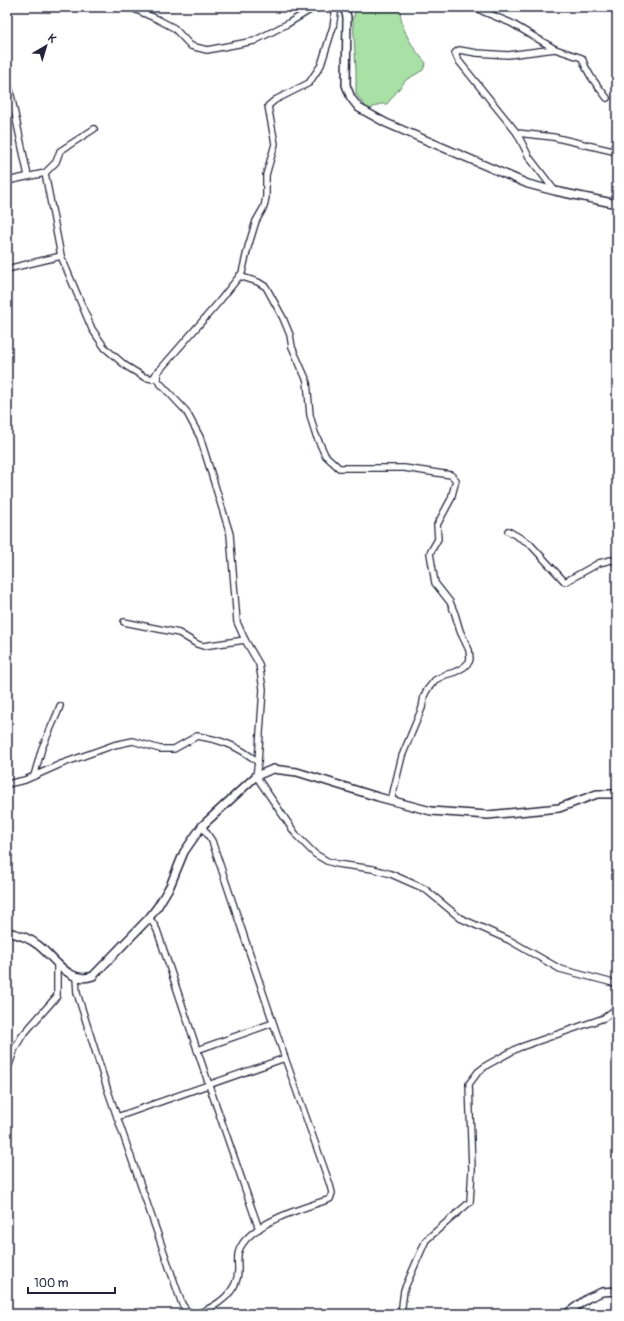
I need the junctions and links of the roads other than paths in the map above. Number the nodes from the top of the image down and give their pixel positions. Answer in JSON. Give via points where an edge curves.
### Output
{"nodes":[{"id":1,"x":130,"y":7,"type":"edge"},
{"id":2,"x":315,"y":7,"type":"edge"},
{"id":3,"x":336,"y":7,"type":"edge"},
{"id":4,"x":344,"y":7,"type":"edge"},
{"id":5,"x":476,"y":7,"type":"edge"},
{"id":6,"x":555,"y":49,"type":"junction"},
{"id":7,"x":7,"y":76,"type":"edge"},
{"id":8,"x":607,"y":98,"type":"dead end"},
{"id":9,"x":94,"y":129,"type":"dead end"},
{"id":10,"x":517,"y":133,"type":"junction"},
{"id":11,"x":617,"y":152,"type":"edge"},
{"id":12,"x":45,"y":173,"type":"junction"},
{"id":13,"x":28,"y":176,"type":"junction"},
{"id":14,"x":7,"y":180,"type":"edge"},
{"id":15,"x":555,"y":191,"type":"junction"},
{"id":16,"x":617,"y":204,"type":"edge"},
{"id":17,"x":61,"y":256,"type":"junction"},
{"id":18,"x":7,"y":269,"type":"edge"},
{"id":19,"x":239,"y":276,"type":"junction"},
{"id":20,"x":158,"y":372,"type":"junction"},
{"id":21,"x":508,"y":531,"type":"dead end"},
{"id":22,"x":617,"y":562,"type":"edge"},
{"id":23,"x":124,"y":622,"type":"dead end"},
{"id":24,"x":245,"y":640,"type":"junction"},
{"id":25,"x":60,"y":706,"type":"dead end"},
{"id":26,"x":258,"y":762,"type":"junction"},
{"id":27,"x":34,"y":776,"type":"junction"},
{"id":28,"x":256,"y":776,"type":"junction"},
{"id":29,"x":7,"y":784,"type":"edge"},
{"id":30,"x":617,"y":794,"type":"edge"},
{"id":31,"x":391,"y":801,"type":"junction"},
{"id":32,"x":202,"y":826,"type":"junction"},
{"id":33,"x":149,"y":918,"type":"junction"},
{"id":34,"x":7,"y":932,"type":"edge"},
{"id":35,"x":57,"y":963,"type":"junction"},
{"id":36,"x":76,"y":978,"type":"junction"},
{"id":37,"x":617,"y":984,"type":"edge"},
{"id":38,"x":617,"y":1008,"type":"edge"},
{"id":39,"x":273,"y":1023,"type":"junction"},
{"id":40,"x":197,"y":1050,"type":"junction"},
{"id":41,"x":285,"y":1058,"type":"junction"},
{"id":42,"x":7,"y":1071,"type":"edge"},
{"id":43,"x":208,"y":1085,"type":"junction"},
{"id":44,"x":117,"y":1117,"type":"junction"},
{"id":45,"x":258,"y":1229,"type":"junction"},
{"id":46,"x":617,"y":1291,"type":"edge"},
{"id":47,"x":196,"y":1314,"type":"edge"},
{"id":48,"x":401,"y":1314,"type":"edge"},
{"id":49,"x":566,"y":1314,"type":"edge"}],
"edges":[{"from":1,"to":2,"type":"street","via":[[174,28],[192,46],[208,50],[254,41]]},
{"from":3,"to":19,"type":"street","via":[[333,27],[321,65],[309,83],[268,106],[275,144],[266,175],[266,197]]},
{"from":4,"to":15,"type":"street","via":[[347,17],[346,85],[351,98],[359,108],[386,123],[510,177]]},
{"from":5,"to":6,"type":"street"},
{"from":6,"to":8,"type":"street","via":[[582,58],[585,68]]},
{"from":6,"to":10,"type":"street","via":[[508,55],[459,50],[455,53]]},
{"from":7,"to":13,"type":"street"},
{"from":9,"to":12,"type":"street","via":[[60,151],[56,162]]},
{"from":10,"to":11,"type":"street","via":[[553,137]]},
{"from":10,"to":15,"type":"street","via":[[529,157]]},
{"from":12,"to":13,"type":"street"},
{"from":12,"to":17,"type":"street"},
{"from":13,"to":14,"type":"street"},
{"from":15,"to":16,"type":"street"},
{"from":17,"to":18,"type":"street"},
{"from":17,"to":20,"type":"street","via":[[92,329],[105,348],[126,366],[144,376],[153,379]]},
{"from":19,"to":20,"type":"street"},
{"from":19,"to":31,"type":"street","via":[[266,287],[283,318],[307,381],[310,415],[325,455],[339,468],[404,468],[451,475],[456,480],[451,499],[437,525],[438,539],[430,554],[436,584],[450,602],[470,659],[464,667],[435,680],[427,690],[402,756]]},
{"from":20,"to":24,"type":"street","via":[[158,381],[186,411],[200,437],[230,534],[237,622]]},
{"from":21,"to":22,"type":"street","via":[[529,543],[565,582],[600,563],[611,560]]},
{"from":23,"to":24,"type":"street","via":[[179,633],[203,646]]},
{"from":24,"to":26,"type":"street","via":[[259,664],[263,689]]},
{"from":25,"to":27,"type":"street","via":[[42,748]]},
{"from":26,"to":27,"type":"street","via":[[243,751],[217,739],[197,736],[174,749],[160,749],[133,741],[114,745]]},
{"from":26,"to":28,"type":"street"},
{"from":27,"to":29,"type":"street"},
{"from":28,"to":31,"type":"street","via":[[273,769],[297,772]]},
{"from":28,"to":32,"type":"street"},
{"from":28,"to":37,"type":"street","via":[[297,836],[315,854],[327,861],[391,874],[425,889],[460,918],[508,940],[560,969]]},
{"from":30,"to":31,"type":"street","via":[[597,794],[559,808],[488,815],[431,811]]},
{"from":32,"to":33,"type":"street","via":[[184,852],[165,896]]},
{"from":32,"to":39,"type":"street","via":[[212,841]]},
{"from":33,"to":36,"type":"street","via":[[98,972],[87,978]]},
{"from":33,"to":40,"type":"street","via":[[157,930]]},
{"from":34,"to":35,"type":"street","via":[[38,944]]},
{"from":35,"to":36,"type":"street"},
{"from":35,"to":42,"type":"street","via":[[57,996],[22,1036]]},
{"from":36,"to":44,"type":"street","via":[[78,993]]},
{"from":38,"to":48,"type":"street","via":[[604,1018],[518,1048],[486,1065],[469,1084],[472,1169],[470,1202],[426,1240],[404,1290]]},
{"from":39,"to":40,"type":"street"},
{"from":39,"to":41,"type":"street"},
{"from":40,"to":43,"type":"street"},
{"from":41,"to":43,"type":"street"},
{"from":41,"to":45,"type":"street","via":[[332,1193],[330,1199],[286,1214]]},
{"from":43,"to":44,"type":"street"},
{"from":43,"to":45,"type":"street"},
{"from":44,"to":47,"type":"street","via":[[182,1304],[187,1311]]},
{"from":45,"to":47,"type":"street","via":[[239,1248],[237,1277],[227,1296],[217,1305]]},
{"from":46,"to":49,"type":"street","via":[[602,1292],[588,1298]]}]}
